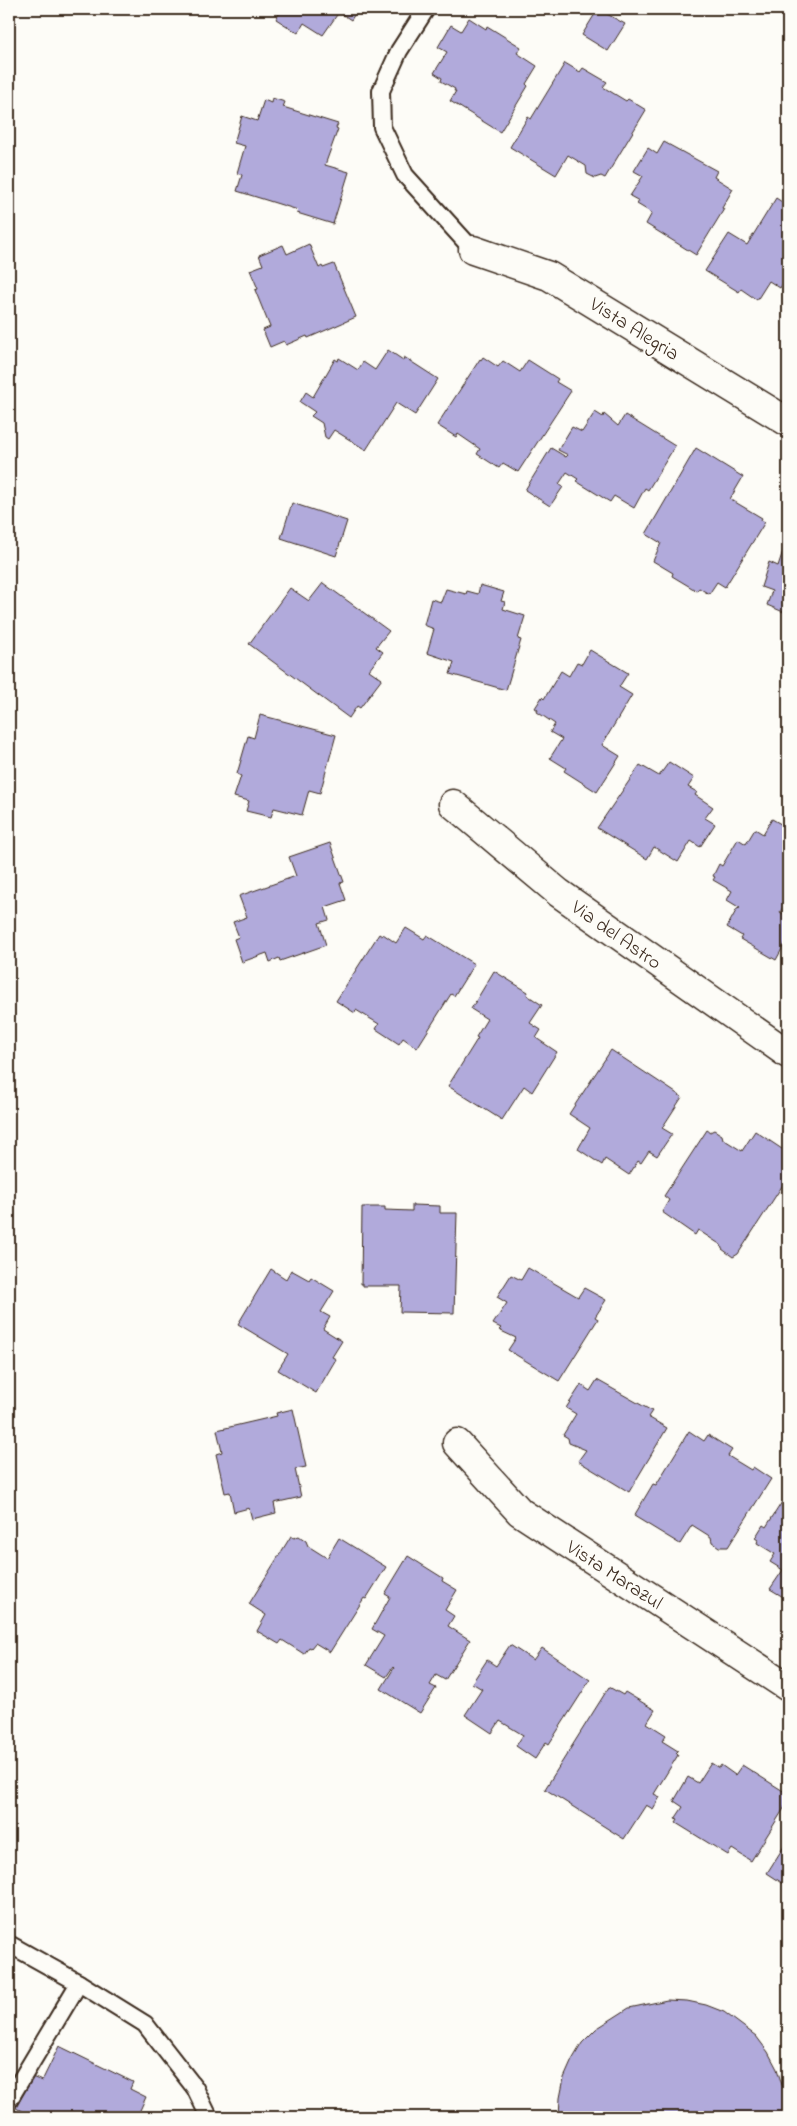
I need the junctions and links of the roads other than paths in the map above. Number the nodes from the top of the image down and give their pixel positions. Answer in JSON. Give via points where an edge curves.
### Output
{"nodes":[{"id":1,"x":426,"y":9,"type":"edge"},
{"id":2,"x":473,"y":250,"type":"joint"},
{"id":3,"x":788,"y":422,"type":"edge"},
{"id":4,"x":453,"y":804,"type":"dead end"},
{"id":5,"x":788,"y":1054,"type":"edge"},
{"id":6,"x":457,"y":1443,"type":"dead end"},
{"id":7,"x":788,"y":1687,"type":"edge"},
{"id":8,"x":9,"y":1944,"type":"edge"},
{"id":9,"x":79,"y":1983,"type":"junction"},
{"id":10,"x":9,"y":2100,"type":"edge"},
{"id":11,"x":209,"y":2117,"type":"edge"}],
"edges":[{"from":1,"to":2,"type":"lane","via":[[399,51],[381,91],[382,127],[405,175]]},
{"from":2,"to":3,"type":"street","name":"Vista Alegria","via":[[549,276]]},
{"from":4,"to":5,"type":"street","name":"Via del Astro","via":[[559,893]]},
{"from":6,"to":7,"type":"street","name":"Vista Marazul","via":[[520,1512]]},
{"from":8,"to":9,"type":"lane"},
{"from":9,"to":10,"type":"lane"},
{"from":9,"to":11,"type":"lane","via":[[146,2024],[195,2088]]}]}
